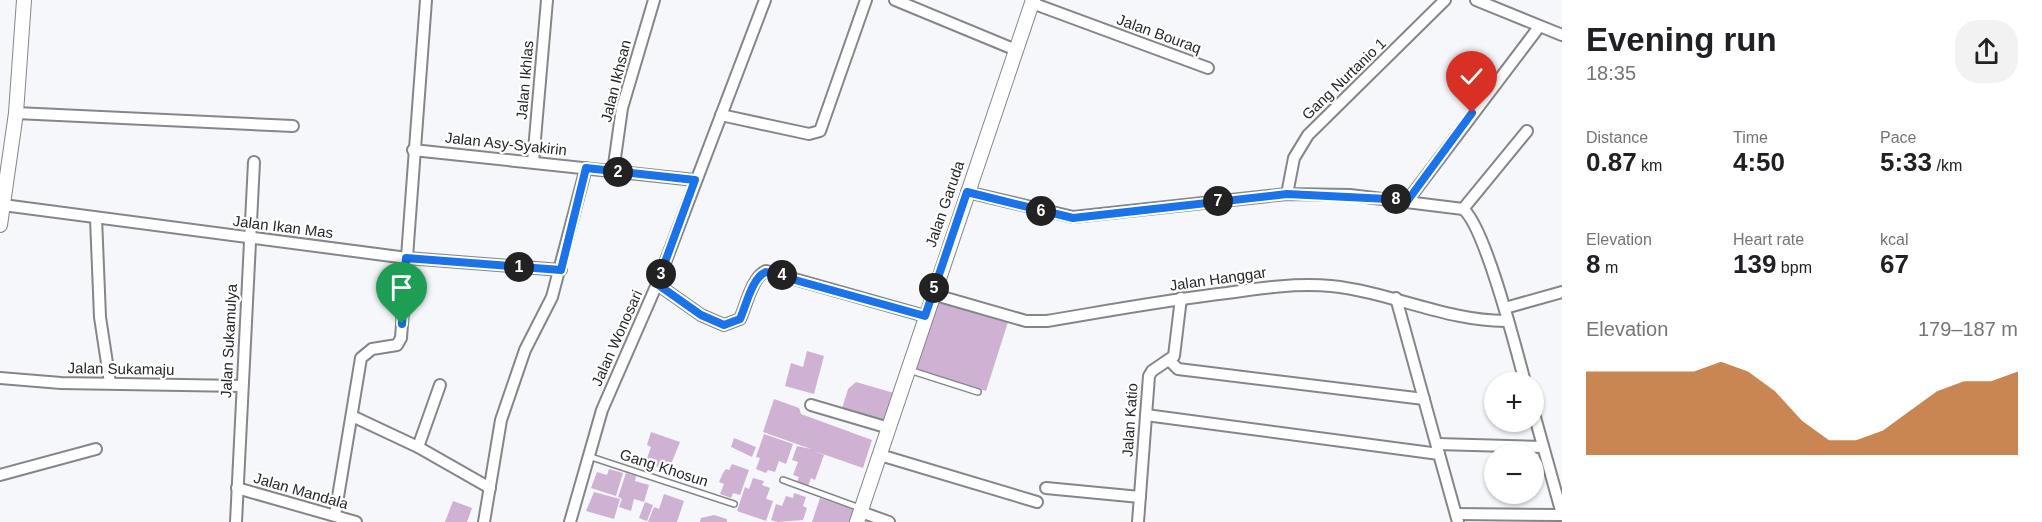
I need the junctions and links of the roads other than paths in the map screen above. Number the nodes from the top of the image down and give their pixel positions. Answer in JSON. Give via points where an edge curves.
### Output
{"nodes":[{"id":1,"x":24,"y":0,"type":"edge"},
{"id":2,"x":426,"y":0,"type":"edge"},
{"id":3,"x":547,"y":0,"type":"edge"},
{"id":4,"x":654,"y":0,"type":"edge"},
{"id":5,"x":765,"y":0,"type":"edge"},
{"id":6,"x":866,"y":0,"type":"edge"},
{"id":7,"x":896,"y":0,"type":"edge"},
{"id":8,"x":1445,"y":0,"type":"edge"},
{"id":9,"x":1476,"y":0,"type":"edge"},
{"id":10,"x":1033,"y":2,"type":"edge"},
{"id":11,"x":1539,"y":27,"type":"junction"},
{"id":12,"x":1562,"y":35,"type":"edge"},
{"id":13,"x":1016,"y":50,"type":"junction"},
{"id":14,"x":1208,"y":68,"type":"dead end"},
{"id":15,"x":16,"y":113,"type":"junction"},
{"id":16,"x":721,"y":115,"type":"junction"},
{"id":17,"x":293,"y":126,"type":"dead end"},
{"id":18,"x":1527,"y":131,"type":"dead end"},
{"id":19,"x":413,"y":150,"type":"junction"},
{"id":20,"x":254,"y":162,"type":"dead end"},
{"id":21,"x":533,"y":162,"type":"junction"},
{"id":22,"x":586,"y":168,"type":"junction"},
{"id":23,"x":613,"y":172,"type":"junction"},
{"id":24,"x":695,"y":180,"type":"junction"},
{"id":25,"x":967,"y":192,"type":"junction"},
{"id":26,"x":1287,"y":194,"type":"junction"},
{"id":27,"x":1408,"y":200,"type":"junction"},
{"id":28,"x":3,"y":205,"type":"junction"},
{"id":29,"x":1462,"y":208,"type":"junction"},
{"id":30,"x":96,"y":218,"type":"junction"},
{"id":31,"x":0,"y":225,"type":"edge"},
{"id":32,"x":250,"y":238,"type":"junction"},
{"id":33,"x":406,"y":258,"type":"junction"},
{"id":34,"x":561,"y":270,"type":"junction"},
{"id":35,"x":657,"y":284,"type":"junction"},
{"id":36,"x":1562,"y":292,"type":"edge"},
{"id":37,"x":932,"y":294,"type":"junction"},
{"id":38,"x":1181,"y":298,"type":"junction"},
{"id":39,"x":1396,"y":298,"type":"junction"},
{"id":40,"x":1504,"y":308,"type":"junction"},
{"id":41,"x":925,"y":316,"type":"junction"},
{"id":42,"x":1509,"y":321,"type":"junction"},
{"id":43,"x":1170,"y":361,"type":"junction"},
{"id":44,"x":908,"y":369,"type":"junction"},
{"id":45,"x":1522,"y":372,"type":"edge"},
{"id":46,"x":0,"y":378,"type":"edge"},
{"id":47,"x":111,"y":383,"type":"junction"},
{"id":48,"x":440,"y":385,"type":"dead end"},
{"id":49,"x":242,"y":386,"type":"junction"},
{"id":50,"x":978,"y":392,"type":"dead end"},
{"id":51,"x":1425,"y":399,"type":"junction"},
{"id":52,"x":811,"y":405,"type":"dead end"},
{"id":53,"x":1146,"y":415,"type":"junction"},
{"id":54,"x":352,"y":416,"type":"junction"},
{"id":55,"x":889,"y":428,"type":"junction"},
{"id":56,"x":418,"y":447,"type":"junction"},
{"id":57,"x":1484,"y":448,"type":"edge"},
{"id":58,"x":96,"y":449,"type":"dead end"},
{"id":59,"x":1438,"y":449,"type":"junction"},
{"id":60,"x":1544,"y":451,"type":"edge"},
{"id":61,"x":586,"y":455,"type":"junction"},
{"id":62,"x":879,"y":455,"type":"junction"},
{"id":63,"x":0,"y":475,"type":"edge"},
{"id":64,"x":783,"y":480,"type":"dead end"},
{"id":65,"x":237,"y":488,"type":"junction"},
{"id":66,"x":490,"y":488,"type":"junction"},
{"id":67,"x":1047,"y":488,"type":"dead end"},
{"id":68,"x":1140,"y":497,"type":"junction"},
{"id":69,"x":1037,"y":502,"type":"dead end"},
{"id":70,"x":734,"y":504,"type":"dead end"},
{"id":71,"x":860,"y":514,"type":"edge"},
{"id":72,"x":335,"y":515,"type":"junction"},
{"id":73,"x":1562,"y":515,"type":"edge"},
{"id":74,"x":1457,"y":518,"type":"edge"},
{"id":75,"x":236,"y":522,"type":"edge"},
{"id":76,"x":356,"y":522,"type":"edge"},
{"id":77,"x":484,"y":522,"type":"edge"},
{"id":78,"x":570,"y":522,"type":"edge"},
{"id":79,"x":889,"y":522,"type":"edge"},
{"id":80,"x":1138,"y":522,"type":"edge"}],
"edges":[{"from":1,"to":15,"type":"street"},
{"from":2,"to":19,"type":"street"},
{"from":3,"to":21,"type":"street","name":"Jalan Ikhlas"},
{"from":4,"to":23,"type":"street","name":"Jalan Ikhsan","via":[[622,108]]},
{"from":5,"to":16,"type":"street","name":"Jalan Wonosari"},
{"from":6,"to":16,"type":"street","via":[[820,131],[809,134]]},
{"from":7,"to":13,"type":"street"},
{"from":8,"to":26,"type":"street","name":"Gang Nurtanio 1","via":[[1308,135],[1294,158]]},
{"from":9,"to":11,"type":"street"},
{"from":10,"to":13,"type":"street","name":"Jalan Garuda"},
{"from":10,"to":14,"type":"street","name":"Jalan Bouraq"},
{"from":11,"to":12,"type":"street"},
{"from":11,"to":27,"type":"street"},
{"from":13,"to":25,"type":"street","name":"Jalan Garuda"},
{"from":15,"to":17,"type":"street"},
{"from":15,"to":28,"type":"street"},
{"from":16,"to":24,"type":"street","name":"Jalan Wonosari"},
{"from":18,"to":29,"type":"street"},
{"from":19,"to":21,"type":"street","name":"Jalan Asy-Syakirin"},
{"from":19,"to":33,"type":"street"},
{"from":20,"to":32,"type":"street","name":"Jalan Sukamulya"},
{"from":21,"to":22,"type":"street","name":"Jalan Asy-Syakirin"},
{"from":22,"to":23,"type":"street"},
{"from":22,"to":34,"type":"street","name":"Jalan Asy-Syakirin"},
{"from":23,"to":24,"type":"street"},
{"from":24,"to":35,"type":"street","name":"Jalan Wonosari"},
{"from":25,"to":26,"type":"street","via":[[1073,218]]},
{"from":25,"to":37,"type":"street","name":"Jalan Garuda"},
{"from":26,"to":27,"type":"street"},
{"from":27,"to":29,"type":"street"},
{"from":28,"to":30,"type":"street","name":"Jalan Ikan Mas"},
{"from":28,"to":31,"type":"street"},
{"from":29,"to":40,"type":"street","via":[[1474,220]]},
{"from":30,"to":32,"type":"street","name":"Jalan Ikan Mas"},
{"from":30,"to":47,"type":"street","via":[[100,317]]},
{"from":32,"to":33,"type":"street","name":"Jalan Ikan Mas"},
{"from":32,"to":49,"type":"street","name":"Jalan Sukamulya"},
{"from":33,"to":34,"type":"street","name":"Jalan Ikan Mas"},
{"from":33,"to":54,"type":"street","via":[[399,343],[372,350],[361,358]]},
{"from":34,"to":66,"type":"street","name":"Jalan Asy-Syakirin","via":[[525,350],[501,420]]},
{"from":35,"to":41,"type":"street","via":[[701,315],[724,325],[740,319],[757,281],[766,272]]},
{"from":35,"to":61,"type":"street","name":"Jalan Wonosari"},
{"from":36,"to":40,"type":"street"},
{"from":37,"to":38,"type":"street","name":"Jalan Hanggar","via":[[1026,321],[1047,321]]},
{"from":37,"to":41,"type":"street","name":"Jalan Garuda"},
{"from":38,"to":39,"type":"street","name":"Jalan Hanggar","via":[[1274,286],[1329,286]]},
{"from":38,"to":43,"type":"street","via":[[1176,350]]},
{"from":39,"to":42,"type":"street","name":"Jalan Hanggar","via":[[1485,321]]},
{"from":39,"to":51,"type":"street"},
{"from":40,"to":42,"type":"street"},
{"from":41,"to":44,"type":"street","name":"Jalan Garuda"},
{"from":42,"to":45,"type":"street"},
{"from":43,"to":51,"type":"street","via":[[1178,369]]},
{"from":43,"to":53,"type":"street","name":"Jalan Katio","via":[[1149,376]]},
{"from":44,"to":50,"type":"lane"},
{"from":44,"to":55,"type":"street","name":"Jalan Garuda"},
{"from":46,"to":47,"type":"street","name":"Jalan Sukamaju"},
{"from":47,"to":49,"type":"street","name":"Jalan Sukamaju"},
{"from":48,"to":56,"type":"street"},
{"from":49,"to":65,"type":"street","name":"Jalan Sukamulya"},
{"from":51,"to":59,"type":"street"},
{"from":52,"to":55,"type":"street"},
{"from":53,"to":59,"type":"street"},
{"from":53,"to":68,"type":"street","name":"Jalan Katio"},
{"from":54,"to":56,"type":"street"},
{"from":54,"to":72,"type":"street"},
{"from":55,"to":62,"type":"street","name":"Jalan Garuda"},
{"from":56,"to":66,"type":"street"},
{"from":57,"to":59,"type":"street"},
{"from":58,"to":63,"type":"street"},
{"from":59,"to":74,"type":"street"},
{"from":60,"to":73,"type":"street"},
{"from":61,"to":70,"type":"lane","name":"Gang Khosun"},
{"from":61,"to":78,"type":"street","name":"Jalan Wonosari"},
{"from":62,"to":69,"type":"street"},
{"from":62,"to":71,"type":"street","name":"Jalan Garuda"},
{"from":64,"to":71,"type":"lane"},
{"from":65,"to":72,"type":"street","name":"Jalan Mandala"},
{"from":65,"to":75,"type":"street","name":"Jalan Sukamulya"},
{"from":66,"to":77,"type":"street","name":"Jalan Asy-Syakirin"},
{"from":67,"to":68,"type":"street"},
{"from":68,"to":80,"type":"street","name":"Jalan Katio"},
{"from":71,"to":79,"type":"street"},
{"from":72,"to":76,"type":"street","name":"Jalan Mandala"},
{"from":73,"to":74,"type":"street"}]}
